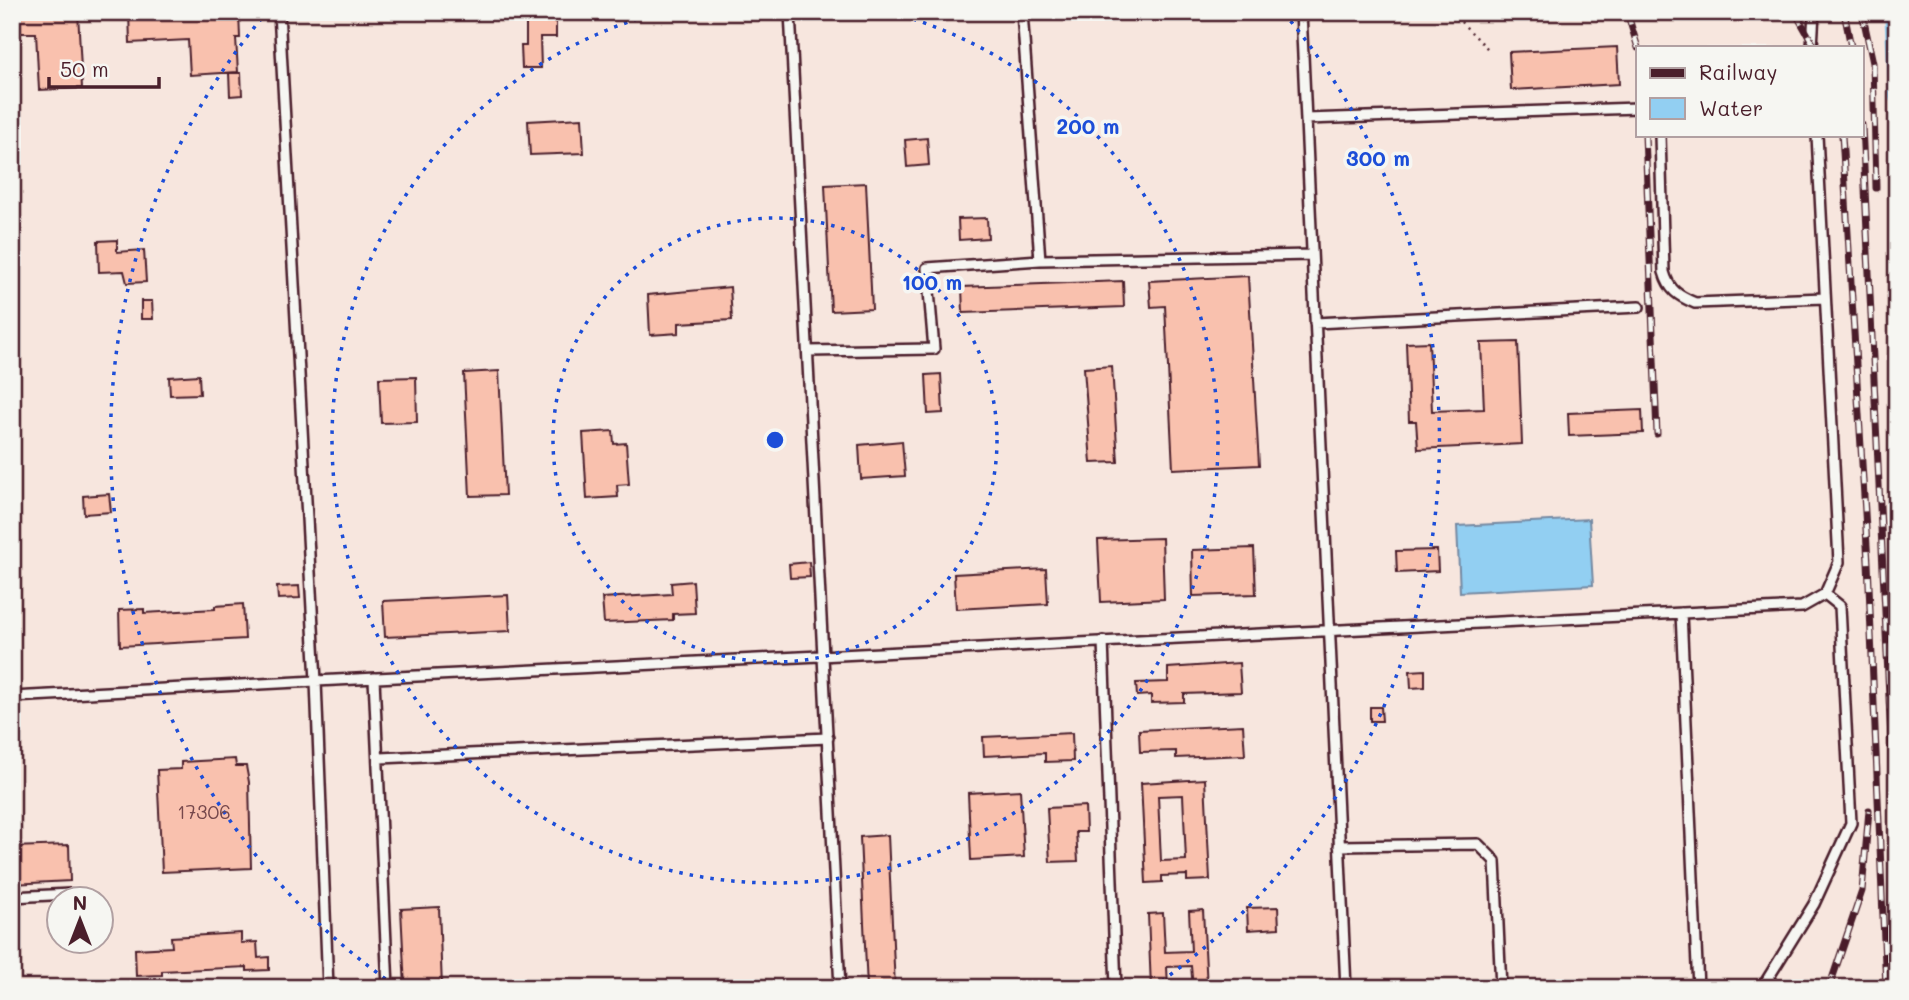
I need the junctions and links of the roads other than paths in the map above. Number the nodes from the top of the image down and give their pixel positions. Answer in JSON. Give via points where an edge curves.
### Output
{"nodes":[{"id":1,"x":279,"y":12,"type":"edge"},
{"id":2,"x":790,"y":12,"type":"edge"},
{"id":3,"x":1022,"y":12,"type":"edge"},
{"id":4,"x":1301,"y":12,"type":"edge"},
{"id":5,"x":1814,"y":12,"type":"edge"},
{"id":6,"x":1812,"y":46,"type":"edge"},
{"id":7,"x":1636,"y":108,"type":"edge"},
{"id":8,"x":1306,"y":119,"type":"junction"},
{"id":9,"x":1660,"y":136,"type":"edge"},
{"id":10,"x":1817,"y":136,"type":"edge"},
{"id":11,"x":1312,"y":256,"type":"junction"},
{"id":12,"x":1040,"y":260,"type":"junction"},
{"id":13,"x":1825,"y":298,"type":"junction"},
{"id":14,"x":1639,"y":307,"type":"dead end"},
{"id":15,"x":1315,"y":323,"type":"junction"},
{"id":16,"x":808,"y":351,"type":"junction"},
{"id":17,"x":1825,"y":594,"type":"junction"},
{"id":18,"x":1681,"y":613,"type":"junction"},
{"id":19,"x":1328,"y":629,"type":"junction"},
{"id":20,"x":1103,"y":641,"type":"junction"},
{"id":21,"x":824,"y":656,"type":"junction"},
{"id":22,"x":374,"y":678,"type":"junction"},
{"id":23,"x":316,"y":681,"type":"junction"},
{"id":24,"x":12,"y":697,"type":"edge"},
{"id":25,"x":828,"y":738,"type":"junction"},
{"id":26,"x":380,"y":758,"type":"junction"},
{"id":27,"x":1339,"y":846,"type":"junction"},
{"id":28,"x":46,"y":895,"type":"edge"},
{"id":29,"x":12,"y":897,"type":"edge"},
{"id":30,"x":328,"y":988,"type":"edge"},
{"id":31,"x":388,"y":988,"type":"edge"},
{"id":32,"x":840,"y":988,"type":"edge"},
{"id":33,"x":1116,"y":988,"type":"edge"},
{"id":34,"x":1346,"y":988,"type":"edge"},
{"id":35,"x":1502,"y":988,"type":"edge"},
{"id":36,"x":1698,"y":988,"type":"edge"},
{"id":37,"x":1762,"y":988,"type":"edge"}],
"edges":[{"from":1,"to":23,"type":"lane"},
{"from":2,"to":16,"type":"lane"},
{"from":3,"to":12,"type":"lane"},
{"from":4,"to":8,"type":"lane"},
{"from":5,"to":6,"type":"lane"},
{"from":7,"to":8,"type":"lane"},
{"from":8,"to":11,"type":"lane"},
{"from":9,"to":13,"type":"lane","via":[[1664,272],[1678,296],[1695,303]]},
{"from":10,"to":13,"type":"lane"},
{"from":11,"to":12,"type":"lane"},
{"from":11,"to":15,"type":"lane"},
{"from":12,"to":16,"type":"lane","via":[[927,268],[934,349]]},
{"from":13,"to":17,"type":"lane","via":[[1839,562]]},
{"from":14,"to":15,"type":"lane"},
{"from":15,"to":19,"type":"lane"},
{"from":16,"to":21,"type":"lane"},
{"from":17,"to":18,"type":"lane","via":[[1802,607]]},
{"from":17,"to":37,"type":"lane","via":[[1840,606],[1851,823],[1814,904]]},
{"from":18,"to":19,"type":"lane"},
{"from":18,"to":36,"type":"lane"},
{"from":19,"to":20,"type":"lane"},
{"from":19,"to":27,"type":"lane"},
{"from":20,"to":21,"type":"lane"},
{"from":20,"to":33,"type":"lane"},
{"from":21,"to":22,"type":"lane"},
{"from":21,"to":25,"type":"lane"},
{"from":22,"to":23,"type":"lane"},
{"from":22,"to":26,"type":"lane"},
{"from":23,"to":24,"type":"lane"},
{"from":23,"to":30,"type":"lane"},
{"from":25,"to":26,"type":"lane"},
{"from":25,"to":32,"type":"lane"},
{"from":26,"to":31,"type":"lane"},
{"from":27,"to":34,"type":"lane"},
{"from":27,"to":35,"type":"lane","via":[[1478,844],[1495,861]]},
{"from":28,"to":29,"type":"lane"}]}
